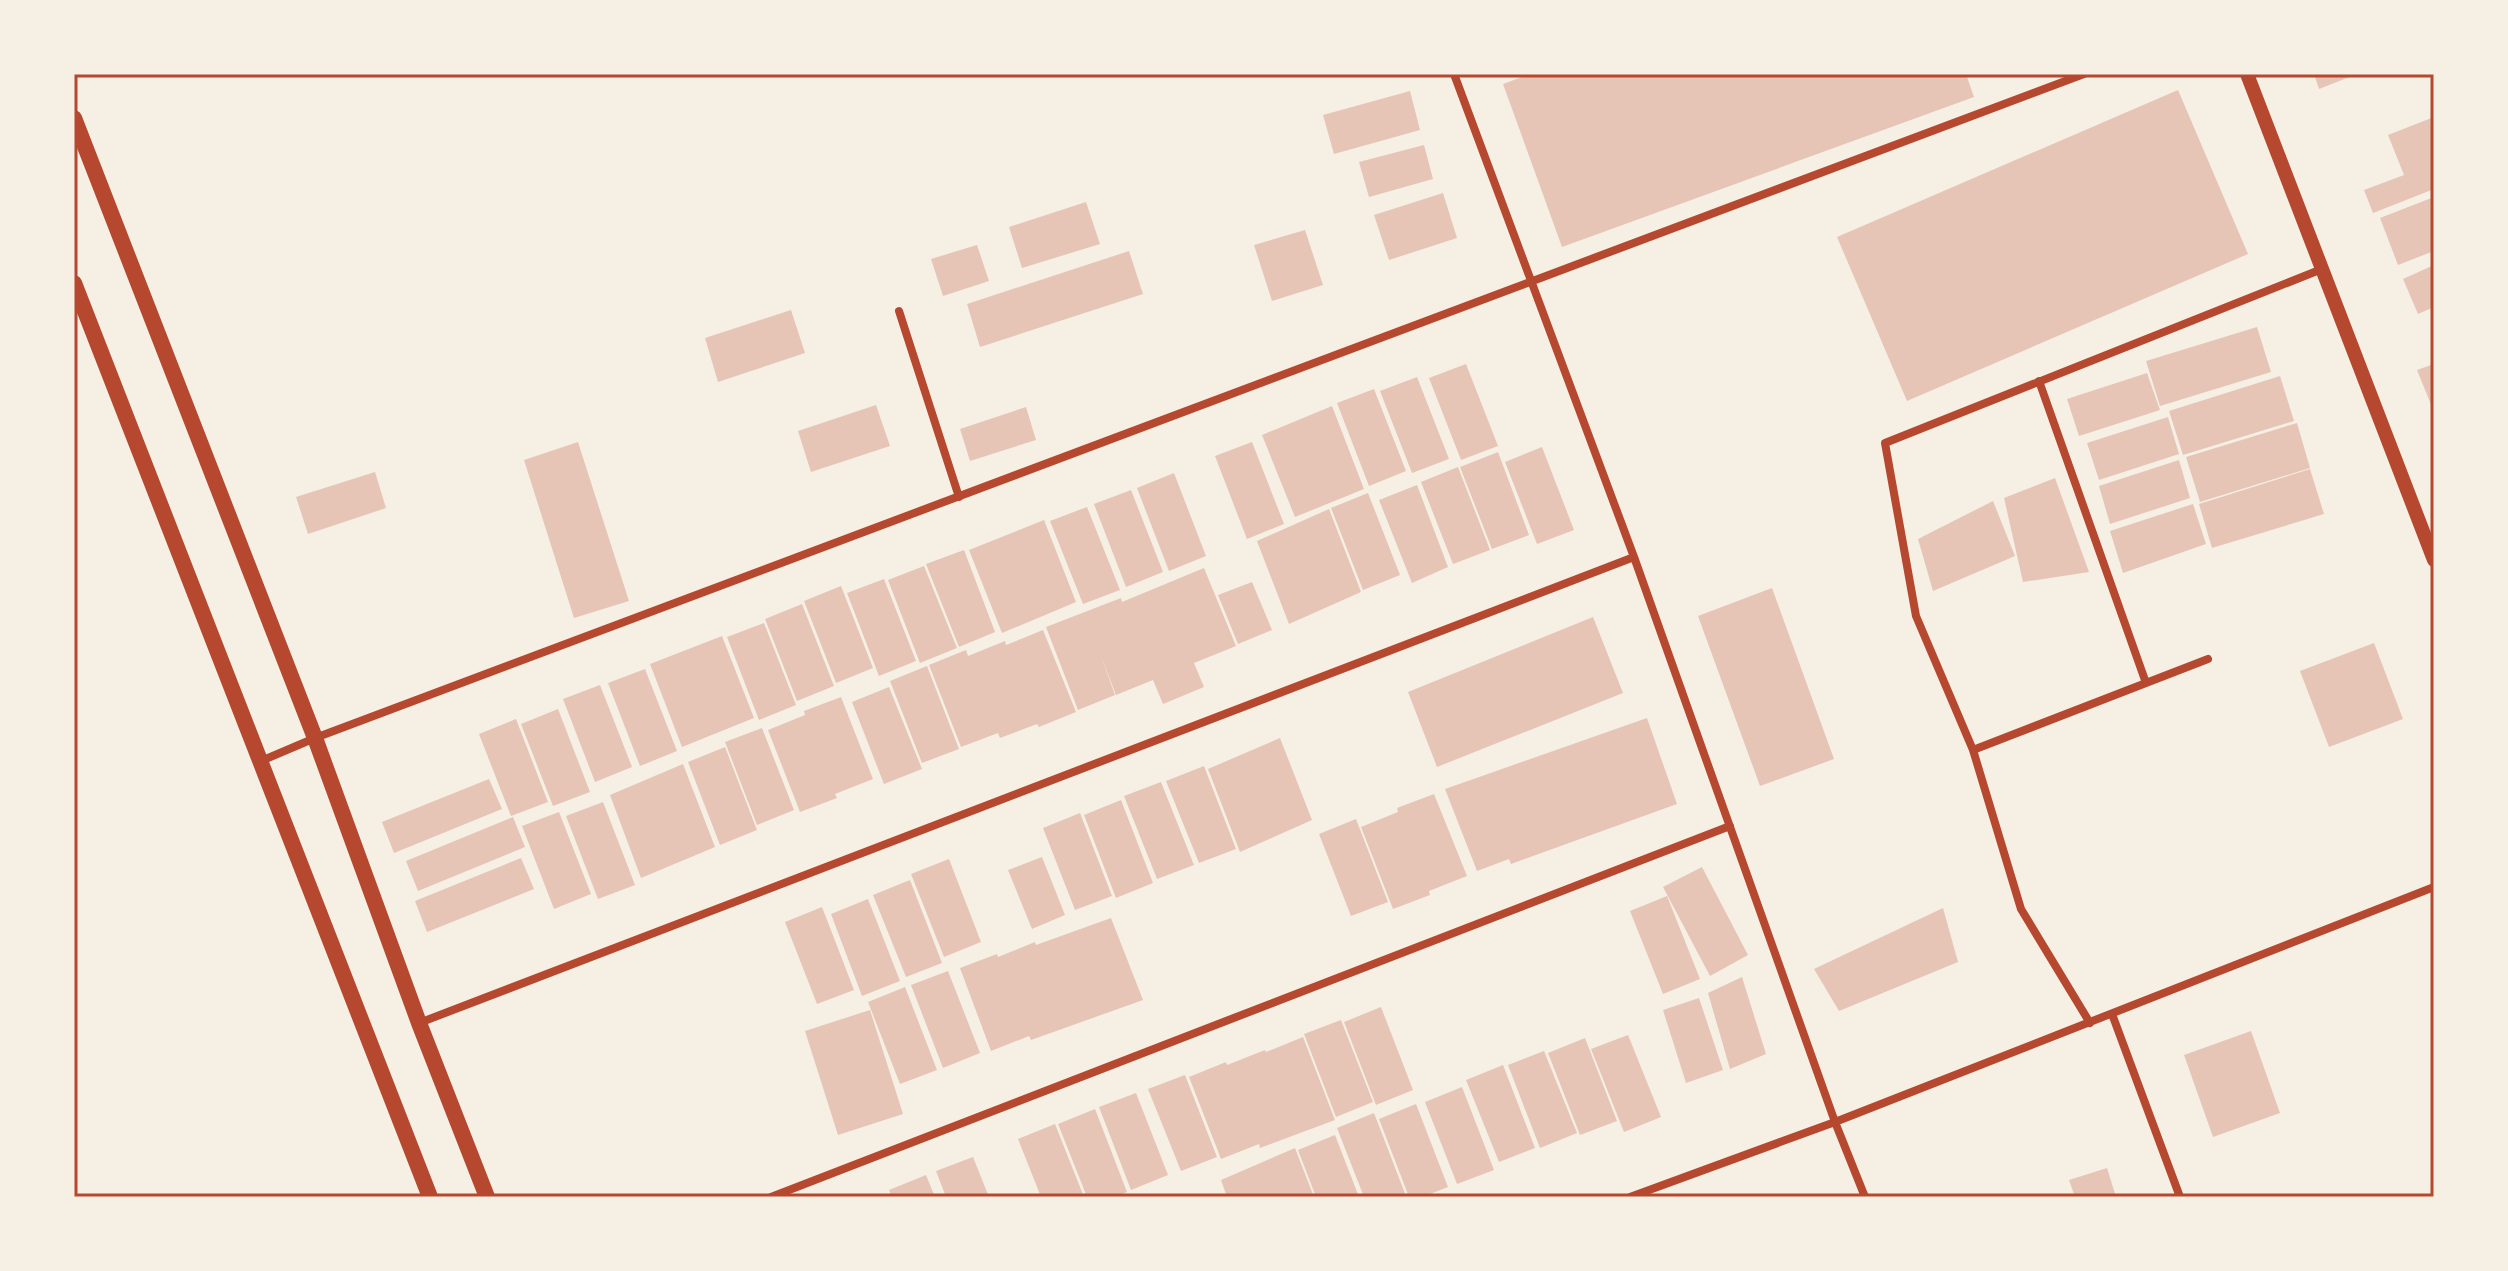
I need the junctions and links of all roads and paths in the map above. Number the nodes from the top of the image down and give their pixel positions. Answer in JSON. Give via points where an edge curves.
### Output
{"nodes":[{"id":1,"x":1454,"y":74,"type":"edge"},
{"id":2,"x":2084,"y":74,"type":"edge"},
{"id":3,"x":2247,"y":74,"type":"edge"},
{"id":4,"x":74,"y":118,"type":"edge"},
{"id":5,"x":2322,"y":269,"type":"junction"},
{"id":6,"x":1533,"y":282,"type":"junction"},
{"id":7,"x":74,"y":283,"type":"edge"},
{"id":8,"x":899,"y":311,"type":"dead end"},
{"id":9,"x":2039,"y":381,"type":"junction"},
{"id":10,"x":959,"y":497,"type":"junction"},
{"id":11,"x":1634,"y":557,"type":"junction"},
{"id":12,"x":2434,"y":560,"type":"edge"},
{"id":13,"x":2208,"y":659,"type":"dead end"},
{"id":14,"x":2146,"y":683,"type":"junction"},
{"id":15,"x":315,"y":738,"type":"junction"},
{"id":16,"x":1973,"y":750,"type":"junction"},
{"id":17,"x":261,"y":761,"type":"junction"},
{"id":18,"x":1730,"y":826,"type":"junction"},
{"id":19,"x":2434,"y":887,"type":"edge"},
{"id":20,"x":2112,"y":1014,"type":"junction"},
{"id":21,"x":419,"y":1023,"type":"junction"},
{"id":22,"x":2090,"y":1023,"type":"junction"},
{"id":23,"x":1835,"y":1122,"type":"junction"},
{"id":24,"x":430,"y":1197,"type":"edge"},
{"id":25,"x":487,"y":1197,"type":"edge"},
{"id":26,"x":771,"y":1197,"type":"edge"},
{"id":27,"x":1630,"y":1197,"type":"edge"},
{"id":28,"x":1865,"y":1197,"type":"edge"},
{"id":29,"x":2180,"y":1197,"type":"edge"}],
"edges":[{"from":1,"to":6,"type":"street"},
{"from":2,"to":6,"type":"street"},
{"from":3,"to":5,"type":"street"},
{"from":4,"to":15,"type":"main road"},
{"from":5,"to":9,"type":"street"},
{"from":5,"to":12,"type":"street"},
{"from":6,"to":10,"type":"street"},
{"from":6,"to":11,"type":"street"},
{"from":7,"to":17,"type":"main road"},
{"from":8,"to":10,"type":"street"},
{"from":9,"to":14,"type":"street"},
{"from":9,"to":16,"type":"street","via":[[1885,443],[1916,616]]},
{"from":10,"to":15,"type":"street"},
{"from":11,"to":18,"type":"street"},
{"from":11,"to":21,"type":"street"},
{"from":13,"to":14,"type":"street"},
{"from":14,"to":16,"type":"street"},
{"from":15,"to":17,"type":"street"},
{"from":15,"to":21,"type":"main road"},
{"from":16,"to":22,"type":"street","via":[[2021,909]]},
{"from":17,"to":24,"type":"main road"},
{"from":18,"to":23,"type":"street"},
{"from":18,"to":26,"type":"street"},
{"from":19,"to":20,"type":"street"},
{"from":20,"to":22,"type":"street"},
{"from":20,"to":29,"type":"street"},
{"from":21,"to":25,"type":"main road"},
{"from":22,"to":23,"type":"street"},
{"from":23,"to":27,"type":"street"},
{"from":23,"to":28,"type":"street"}]}
